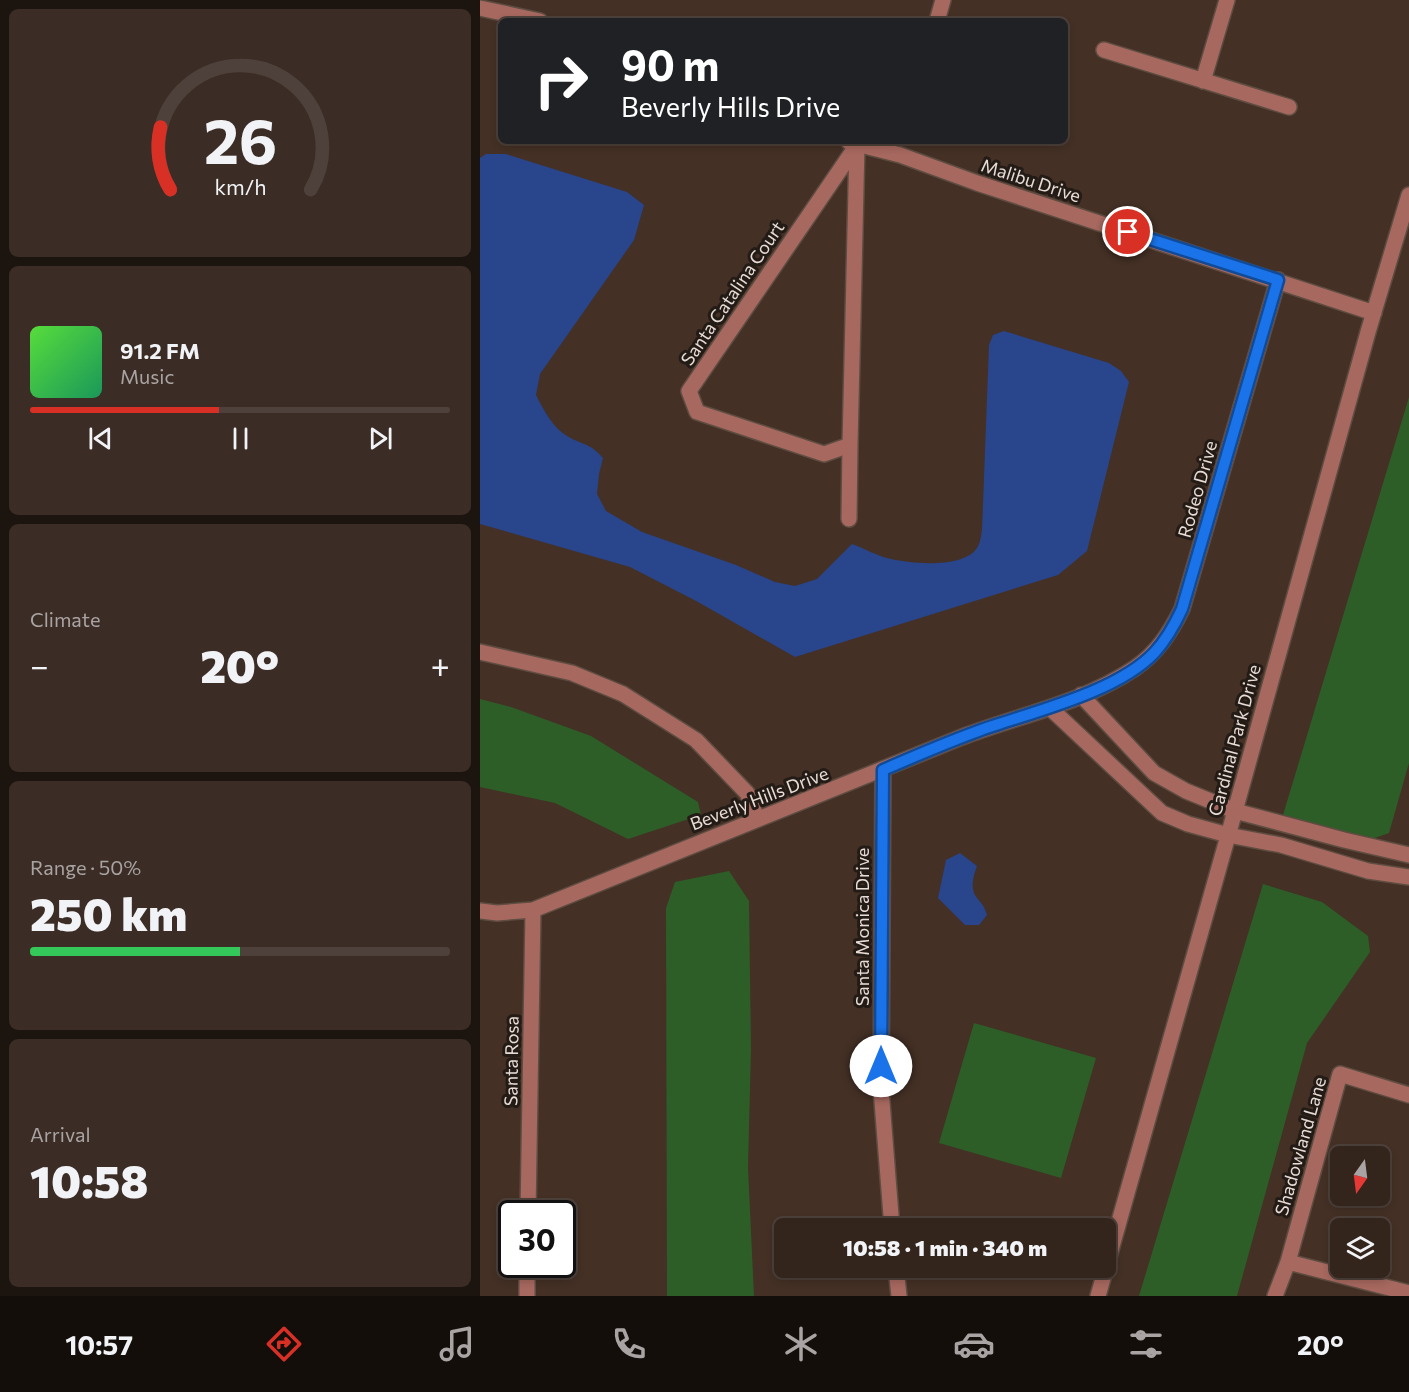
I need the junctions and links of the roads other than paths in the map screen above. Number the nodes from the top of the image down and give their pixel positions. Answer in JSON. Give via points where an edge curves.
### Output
{"nodes":[{"id":1,"x":943,"y":0,"type":"edge"},
{"id":2,"x":1227,"y":0,"type":"edge"},
{"id":3,"x":480,"y":8,"type":"edge"},
{"id":4,"x":526,"y":18,"type":"edge"},
{"id":5,"x":938,"y":18,"type":"edge"},
{"id":6,"x":1104,"y":50,"type":"dead end"},
{"id":7,"x":1203,"y":81,"type":"junction"},
{"id":8,"x":1289,"y":107,"type":"dead end"},
{"id":9,"x":851,"y":144,"type":"edge"},
{"id":10,"x":852,"y":144,"type":"edge"},
{"id":11,"x":856,"y":144,"type":"edge"},
{"id":12,"x":1409,"y":195,"type":"edge"},
{"id":13,"x":1278,"y":280,"type":"junction"},
{"id":14,"x":1374,"y":313,"type":"junction"},
{"id":15,"x":850,"y":444,"type":"junction"},
{"id":16,"x":849,"y":519,"type":"dead end"},
{"id":17,"x":480,"y":652,"type":"edge"},
{"id":18,"x":1112,"y":682,"type":"joint"},
{"id":19,"x":1081,"y":695,"type":"junction"},
{"id":20,"x":1050,"y":708,"type":"junction"},
{"id":21,"x":883,"y":770,"type":"junction"},
{"id":22,"x":1235,"y":811,"type":"junction"},
{"id":23,"x":757,"y":818,"type":"junction"},
{"id":24,"x":1228,"y":835,"type":"junction"},
{"id":25,"x":1409,"y":855,"type":"edge"},
{"id":26,"x":1409,"y":877,"type":"edge"},
{"id":27,"x":533,"y":910,"type":"junction"},
{"id":28,"x":480,"y":911,"type":"edge"},
{"id":29,"x":1409,"y":1095,"type":"edge"},
{"id":30,"x":528,"y":1200,"type":"edge"},
{"id":31,"x":891,"y":1218,"type":"edge"},
{"id":32,"x":1288,"y":1262,"type":"junction"},
{"id":33,"x":527,"y":1278,"type":"edge"},
{"id":34,"x":897,"y":1278,"type":"edge"},
{"id":35,"x":1409,"y":1293,"type":"edge"},
{"id":36,"x":526,"y":1296,"type":"edge"},
{"id":37,"x":898,"y":1296,"type":"edge"},
{"id":38,"x":1098,"y":1296,"type":"edge"},
{"id":39,"x":1275,"y":1296,"type":"edge"}],
"edges":[{"from":1,"to":5,"type":"street"},
{"from":2,"to":7,"type":"street"},
{"from":3,"to":4,"type":"street"},
{"from":6,"to":7,"type":"street"},
{"from":7,"to":8,"type":"street"},
{"from":9,"to":15,"type":"street","name":"Santa Catalina Court","via":[[689,391],[697,412],[824,454]]},
{"from":10,"to":15,"type":"street"},
{"from":11,"to":13,"type":"street","name":"Malibu Drive","via":[[900,155]]},
{"from":12,"to":14,"type":"street","name":"Cardinal Park Drive"},
{"from":13,"to":14,"type":"street","name":"Malibu Drive"},
{"from":13,"to":18,"type":"street","name":"Rodeo Drive","via":[[1182,609],[1155,652]]},
{"from":14,"to":22,"type":"street","name":"Cardinal Park Drive"},
{"from":15,"to":16,"type":"street"},
{"from":17,"to":23,"type":"street","via":[[572,673],[623,694],[696,740],[747,793]]},
{"from":18,"to":19,"type":"street","name":"Beverly Hills Drive"},
{"from":19,"to":20,"type":"street","name":"Beverly Hills Drive"},
{"from":19,"to":22,"type":"street","via":[[1154,773]]},
{"from":20,"to":21,"type":"street","name":"Beverly Hills Drive","via":[[981,730]]},
{"from":20,"to":24,"type":"street","via":[[1162,813]]},
{"from":21,"to":23,"type":"street","name":"Beverly Hills Drive"},
{"from":21,"to":31,"type":"street","name":"Santa Monica Drive","via":[[880,1089]]},
{"from":22,"to":24,"type":"street","name":"Cardinal Park Drive"},
{"from":22,"to":25,"type":"street"},
{"from":23,"to":27,"type":"street","name":"Beverly Hills Drive"},
{"from":24,"to":26,"type":"street","via":[[1281,845],[1368,871]]},
{"from":24,"to":38,"type":"street","name":"Cardinal Park Drive"},
{"from":27,"to":28,"type":"street","name":"Beverly Hills Drive","via":[[497,914]]},
{"from":27,"to":30,"type":"street","name":"Santa Rosa"},
{"from":29,"to":32,"type":"street","name":"Shadowland Lane","via":[[1340,1074]]},
{"from":32,"to":35,"type":"street"},
{"from":32,"to":39,"type":"street","name":"Shadowland Lane"},
{"from":33,"to":36,"type":"street"},
{"from":34,"to":37,"type":"street"}]}
